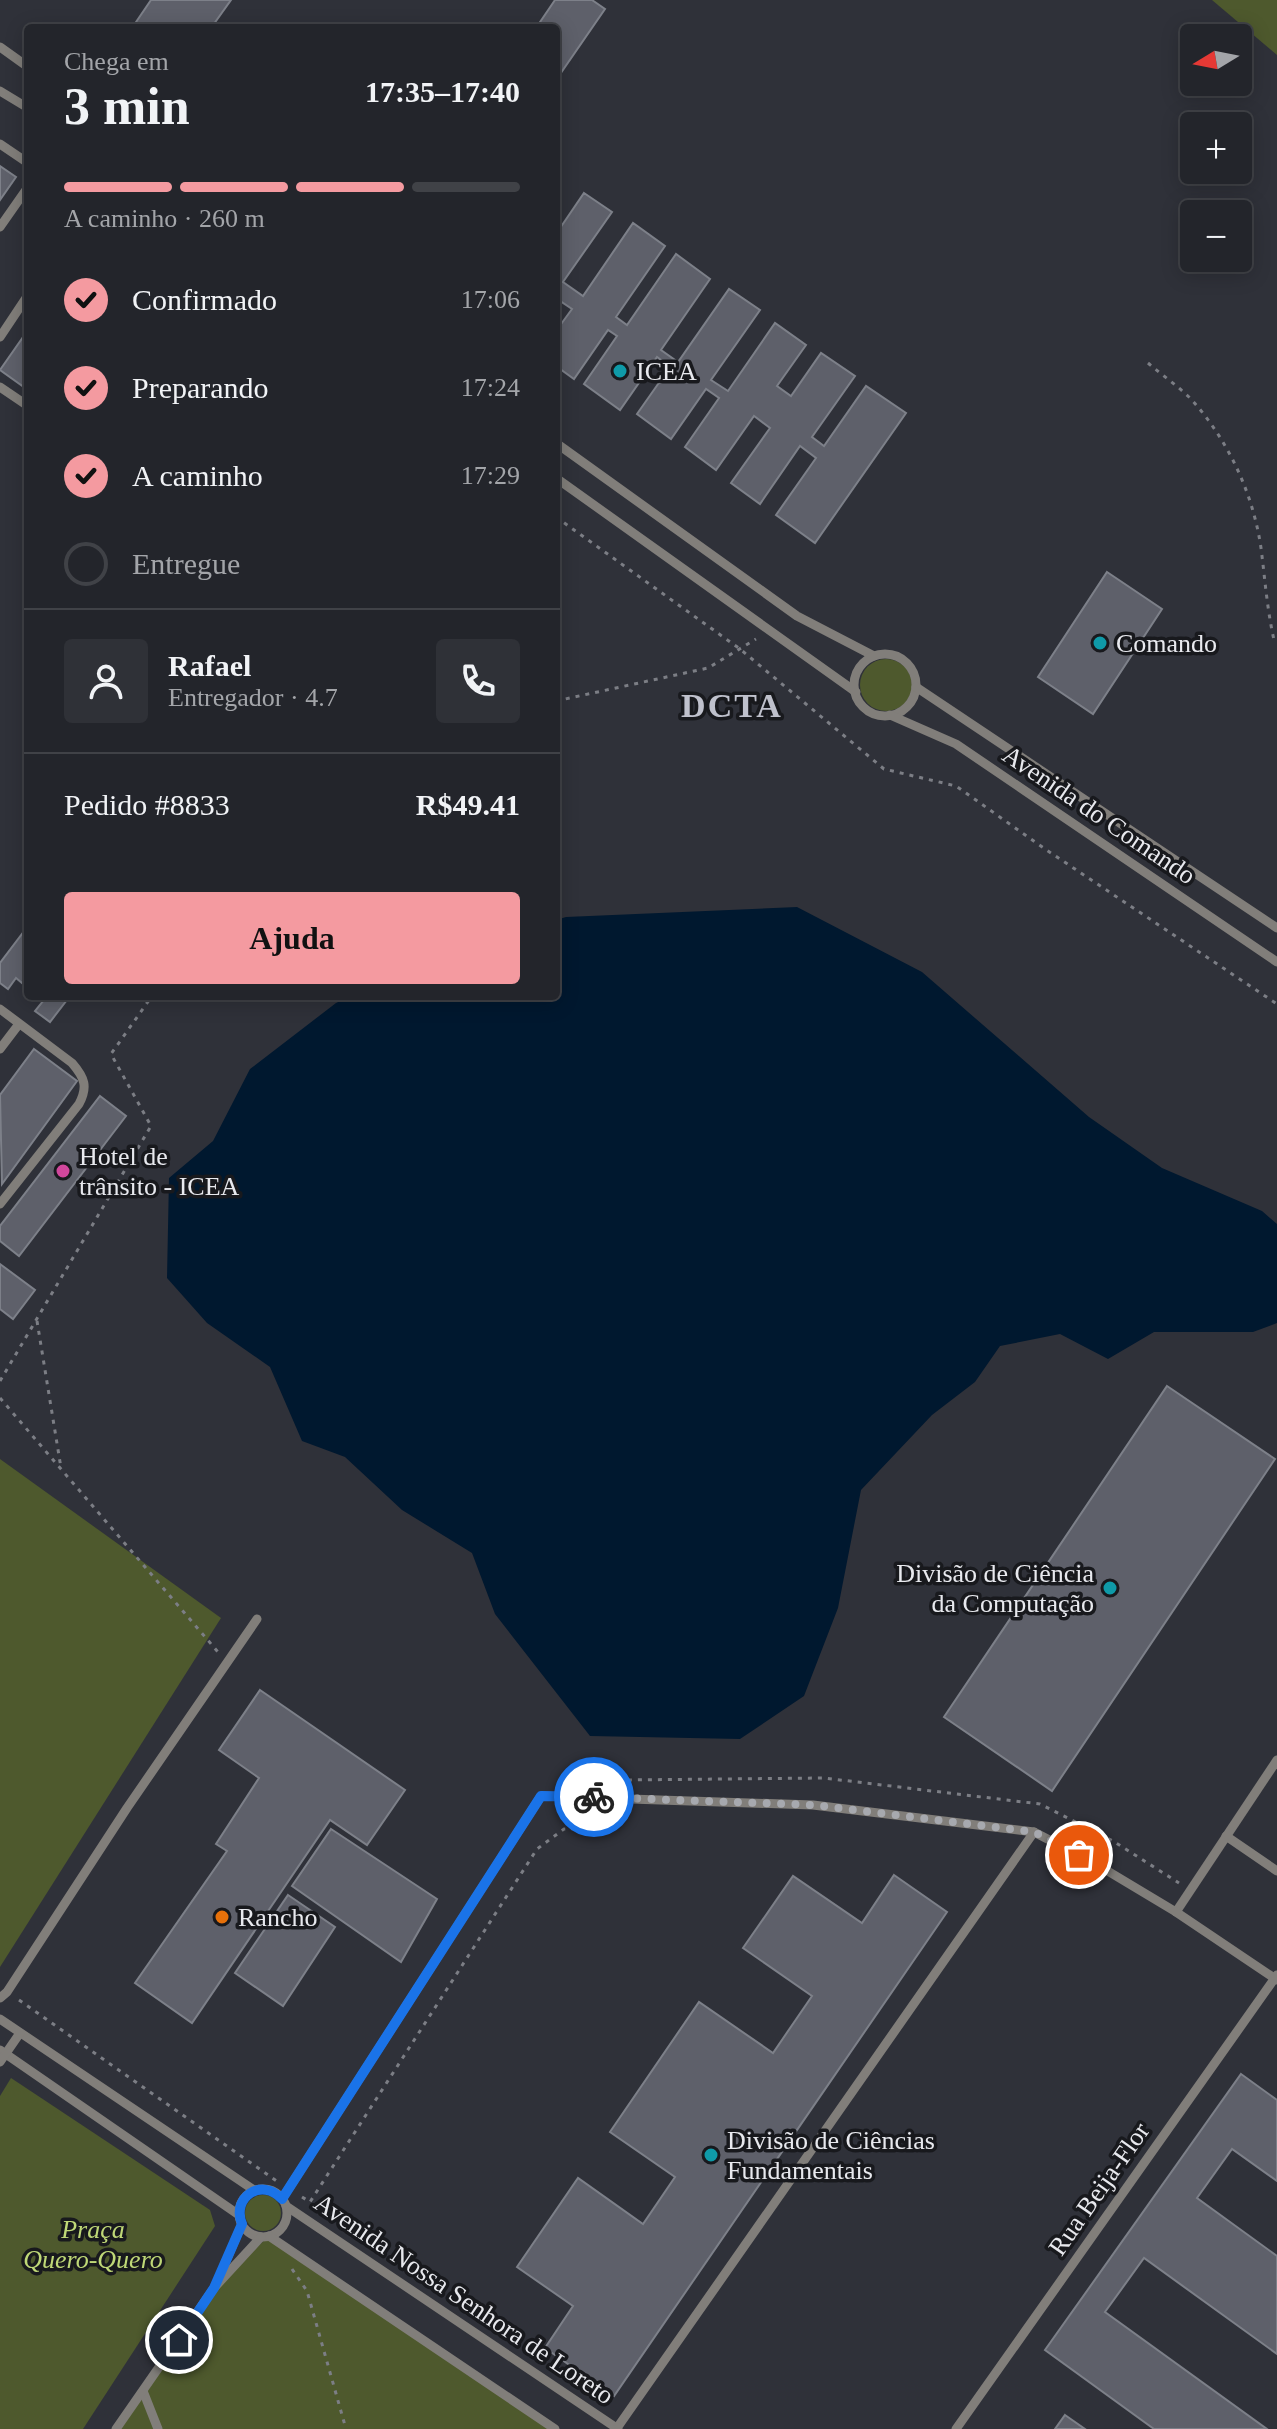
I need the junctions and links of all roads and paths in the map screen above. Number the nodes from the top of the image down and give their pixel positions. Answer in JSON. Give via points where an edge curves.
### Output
{"nodes":[{"id":1,"x":0,"y":47,"type":"edge"},
{"id":2,"x":24,"y":64,"type":"edge"},
{"id":3,"x":0,"y":91,"type":"edge"},
{"id":4,"x":24,"y":106,"type":"edge"},
{"id":5,"x":0,"y":144,"type":"edge"},
{"id":6,"x":24,"y":160,"type":"edge"},
{"id":7,"x":24,"y":193,"type":"edge"},
{"id":8,"x":0,"y":227,"type":"edge"},
{"id":9,"x":24,"y":301,"type":"edge"},
{"id":10,"x":0,"y":337,"type":"edge"},
{"id":11,"x":1148,"y":363,"type":"dead end"},
{"id":12,"x":0,"y":387,"type":"edge"},
{"id":13,"x":24,"y":403,"type":"edge"},
{"id":14,"x":560,"y":446,"type":"edge"},
{"id":15,"x":560,"y":481,"type":"edge"},
{"id":16,"x":560,"y":520,"type":"edge"},
{"id":17,"x":770,"y":630,"type":"junction"},
{"id":18,"x":1274,"y":640,"type":"dead end"},
{"id":19,"x":740,"y":649,"type":"junction"},
{"id":20,"x":874,"y":656,"type":"junction"},
{"id":21,"x":916,"y":687,"type":"junction"},
{"id":22,"x":856,"y":692,"type":"junction"},
{"id":23,"x":560,"y":700,"type":"edge"},
{"id":24,"x":890,"y":715,"type":"junction"},
{"id":25,"x":1277,"y":928,"type":"edge"},
{"id":26,"x":1277,"y":962,"type":"edge"},
{"id":27,"x":149,"y":1000,"type":"edge"},
{"id":28,"x":1277,"y":1004,"type":"edge"},
{"id":29,"x":0,"y":1009,"type":"edge"},
{"id":30,"x":19,"y":1024,"type":"junction"},
{"id":31,"x":0,"y":1049,"type":"edge"},
{"id":32,"x":0,"y":1204,"type":"edge"},
{"id":33,"x":37,"y":1319,"type":"junction"},
{"id":34,"x":0,"y":1381,"type":"edge"},
{"id":35,"x":0,"y":1398,"type":"edge"},
{"id":36,"x":61,"y":1468,"type":"junction"},
{"id":37,"x":257,"y":1619,"type":"dead end"},
{"id":38,"x":228,"y":1664,"type":"junction"},
{"id":39,"x":1277,"y":1760,"type":"edge"},
{"id":40,"x":619,"y":1797,"type":"junction"},
{"id":41,"x":1034,"y":1832,"type":"junction"},
{"id":42,"x":1226,"y":1836,"type":"junction"},
{"id":43,"x":1277,"y":1871,"type":"edge"},
{"id":44,"x":1191,"y":1890,"type":"junction"},
{"id":45,"x":1176,"y":1912,"type":"junction"},
{"id":46,"x":1276,"y":1978,"type":"edge"},
{"id":47,"x":4,"y":1995,"type":"edge"},
{"id":48,"x":0,"y":2019,"type":"edge"},
{"id":49,"x":20,"y":2033,"type":"junction"},
{"id":50,"x":2,"y":2055,"type":"edge"},
{"id":51,"x":288,"y":2189,"type":"junction"},
{"id":52,"x":254,"y":2190,"type":"junction"},
{"id":53,"x":284,"y":2202,"type":"junction"},
{"id":54,"x":240,"y":2220,"type":"junction"},
{"id":55,"x":265,"y":2236,"type":"junction"},
{"id":56,"x":292,"y":2269,"type":"dead end"},
{"id":57,"x":214,"y":2288,"type":"junction"},
{"id":58,"x":143,"y":2391,"type":"junction"},
{"id":59,"x":116,"y":2429,"type":"edge"},
{"id":60,"x":158,"y":2429,"type":"edge"},
{"id":61,"x":346,"y":2429,"type":"edge"},
{"id":62,"x":555,"y":2429,"type":"edge"},
{"id":63,"x":617,"y":2429,"type":"edge"},
{"id":64,"x":956,"y":2429,"type":"edge"}],
"edges":[{"from":1,"to":2,"type":"lane"},
{"from":3,"to":4,"type":"lane"},
{"from":5,"to":6,"type":"lane"},
{"from":7,"to":8,"type":"lane"},
{"from":9,"to":10,"type":"lane"},
{"from":11,"to":18,"type":"path","via":[[1207,418],[1242,480],[1261,547]]},
{"from":12,"to":13,"type":"lane"},
{"from":14,"to":20,"type":"lane","via":[[797,616]]},
{"from":15,"to":17,"type":"lane"},
{"from":16,"to":19,"type":"path"},
{"from":17,"to":19,"type":"path"},
{"from":17,"to":22,"type":"lane"},
{"from":19,"to":23,"type":"path","via":[[708,668]]},
{"from":19,"to":28,"type":"path","via":[[884,769],[956,786]]},
{"from":20,"to":21,"type":"lane","via":[[900,657],[912,669]]},
{"from":20,"to":22,"type":"lane","via":[[856,675]]},
{"from":21,"to":24,"type":"lane","via":[[908,706]]},
{"from":21,"to":25,"type":"lane","name":"Avenida do Comando"},
{"from":22,"to":24,"type":"lane","via":[[865,708]]},
{"from":24,"to":26,"type":"lane","name":"Avenida do Comando","via":[[956,744]]},
{"from":27,"to":33,"type":"path","via":[[111,1054],[151,1126]]},
{"from":29,"to":30,"type":"lane"},
{"from":30,"to":31,"type":"lane"},
{"from":30,"to":32,"type":"lane","via":[[72,1063],[86,1085],[79,1104]]},
{"from":33,"to":34,"type":"path"},
{"from":33,"to":36,"type":"path"},
{"from":35,"to":36,"type":"path"},
{"from":36,"to":38,"type":"path"},
{"from":37,"to":38,"type":"lane"},
{"from":38,"to":47,"type":"lane"},
{"from":39,"to":42,"type":"lane"},
{"from":40,"to":41,"type":"lane","via":[[813,1805]]},
{"from":40,"to":44,"type":"path","via":[[623,1780],[824,1778],[1040,1804]]},
{"from":40,"to":51,"type":"lane","via":[[541,1796]]},
{"from":40,"to":51,"type":"path","via":[[609,1827],[564,1829],[537,1849],[310,2202]]},
{"from":41,"to":45,"type":"lane"},
{"from":41,"to":63,"type":"lane"},
{"from":42,"to":43,"type":"lane"},
{"from":42,"to":44,"type":"lane"},
{"from":44,"to":45,"type":"lane"},
{"from":45,"to":46,"type":"lane"},
{"from":46,"to":64,"type":"lane","name":"Rua Beija-Flor"},
{"from":47,"to":51,"type":"path"},
{"from":48,"to":49,"type":"lane"},
{"from":49,"to":50,"type":"lane"},
{"from":49,"to":52,"type":"lane"},
{"from":50,"to":54,"type":"lane"},
{"from":51,"to":53,"type":"lane"},
{"from":52,"to":53,"type":"lane","via":[[270,2190]]},
{"from":52,"to":54,"type":"lane","via":[[242,2200]]},
{"from":53,"to":55,"type":"lane","via":[[287,2213],[281,2228]]},
{"from":53,"to":63,"type":"lane","name":"Avenida Nossa Senhora de Loreto"},
{"from":54,"to":55,"type":"lane","via":[[253,2235]]},
{"from":54,"to":57,"type":"lane"},
{"from":55,"to":57,"type":"lane"},
{"from":55,"to":62,"type":"lane"},
{"from":56,"to":61,"type":"path","via":[[307,2291]]},
{"from":57,"to":58,"type":"lane"},
{"from":58,"to":59,"type":"lane"},
{"from":58,"to":60,"type":"lane"}]}
